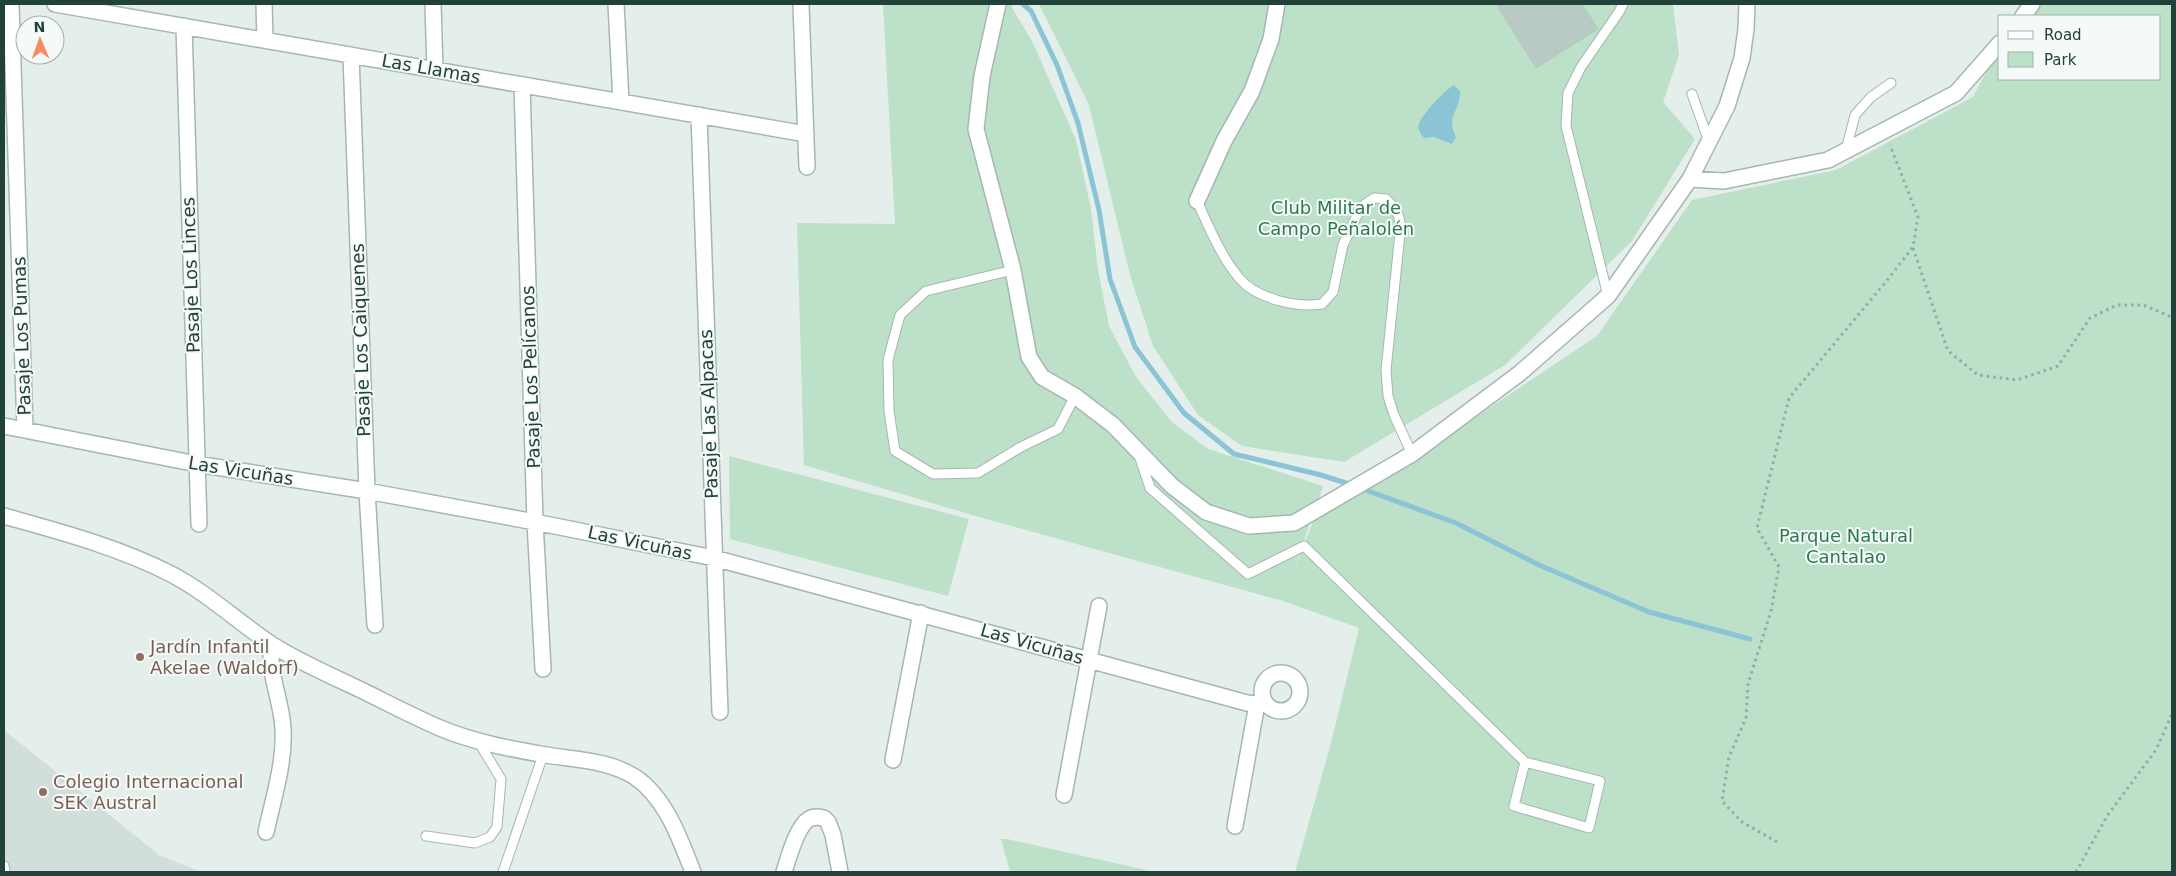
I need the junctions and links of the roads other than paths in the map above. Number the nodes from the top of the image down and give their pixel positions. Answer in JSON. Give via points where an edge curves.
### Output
{"nodes":[{"id":1,"x":11,"y":4,"type":"edge"},
{"id":2,"x":55,"y":4,"type":"edge"},
{"id":3,"x":264,"y":4,"type":"edge"},
{"id":4,"x":433,"y":4,"type":"edge"},
{"id":5,"x":616,"y":4,"type":"edge"},
{"id":6,"x":1277,"y":4,"type":"edge"},
{"id":7,"x":1623,"y":4,"type":"edge"},
{"id":8,"x":1747,"y":4,"type":"edge"},
{"id":9,"x":2032,"y":4,"type":"edge"},
{"id":10,"x":801,"y":5,"type":"dead end"},
{"id":11,"x":96,"y":7,"type":"edge"},
{"id":12,"x":997,"y":7,"type":"edge"},
{"id":13,"x":2024,"y":15,"type":"edge"},
{"id":14,"x":184,"y":26,"type":"junction"},
{"id":15,"x":265,"y":40,"type":"junction"},
{"id":16,"x":1998,"y":45,"type":"edge"},
{"id":17,"x":351,"y":55,"type":"junction"},
{"id":18,"x":435,"y":70,"type":"junction"},
{"id":19,"x":1891,"y":84,"type":"dead end"},
{"id":20,"x":522,"y":85,"type":"junction"},
{"id":21,"x":1692,"y":94,"type":"dead end"},
{"id":22,"x":621,"y":102,"type":"junction"},
{"id":23,"x":699,"y":115,"type":"junction"},
{"id":24,"x":806,"y":134,"type":"junction"},
{"id":25,"x":1710,"y":142,"type":"junction"},
{"id":26,"x":1846,"y":150,"type":"junction"},
{"id":27,"x":807,"y":167,"type":"dead end"},
{"id":28,"x":1690,"y":180,"type":"junction"},
{"id":29,"x":1197,"y":201,"type":"joint"},
{"id":30,"x":1013,"y":270,"type":"junction"},
{"id":31,"x":1608,"y":296,"type":"junction"},
{"id":32,"x":1075,"y":396,"type":"junction"},
{"id":33,"x":4,"y":426,"type":"edge"},
{"id":34,"x":25,"y":429,"type":"junction"},
{"id":35,"x":1139,"y":452,"type":"junction"},
{"id":36,"x":1412,"y":454,"type":"junction"},
{"id":37,"x":197,"y":464,"type":"junction"},
{"id":38,"x":367,"y":491,"type":"junction"},
{"id":39,"x":4,"y":516,"type":"edge"},
{"id":40,"x":536,"y":522,"type":"junction"},
{"id":41,"x":199,"y":524,"type":"dead end"},
{"id":42,"x":714,"y":558,"type":"junction"},
{"id":43,"x":1099,"y":606,"type":"dead end"},
{"id":44,"x":921,"y":613,"type":"junction"},
{"id":45,"x":375,"y":625,"type":"dead end"},
{"id":46,"x":272,"y":645,"type":"junction"},
{"id":47,"x":1089,"y":659,"type":"junction"},
{"id":48,"x":542,"y":668,"type":"dead end"},
{"id":49,"x":720,"y":712,"type":"dead end"},
{"id":50,"x":478,"y":740,"type":"junction"},
{"id":51,"x":543,"y":755,"type":"junction"},
{"id":52,"x":893,"y":760,"type":"dead end"},
{"id":53,"x":1525,"y":762,"type":"junction"},
{"id":54,"x":1064,"y":795,"type":"dead end"},
{"id":55,"x":1235,"y":826,"type":"dead end"},
{"id":56,"x":266,"y":832,"type":"dead end"},
{"id":57,"x":426,"y":836,"type":"dead end"},
{"id":58,"x":4,"y":866,"type":"edge"},
{"id":59,"x":5,"y":872,"type":"edge"},
{"id":60,"x":503,"y":872,"type":"edge"},
{"id":61,"x":693,"y":872,"type":"edge"},
{"id":62,"x":784,"y":872,"type":"edge"},
{"id":63,"x":840,"y":872,"type":"edge"}],
"edges":[{"from":1,"to":34,"type":"street","name":"Pasaje Los Pumas"},
{"from":2,"to":11,"type":"street","name":"Las Llamas"},
{"from":3,"to":15,"type":"street"},
{"from":4,"to":18,"type":"street"},
{"from":5,"to":22,"type":"street"},
{"from":6,"to":29,"type":"street","via":[[1271,39],[1252,91],[1224,141]]},
{"from":7,"to":31,"type":"lane","via":[[1581,67],[1568,93],[1566,126]]},
{"from":8,"to":25,"type":"street","via":[[1742,58],[1727,106]]},
{"from":9,"to":13,"type":"street"},
{"from":10,"to":24,"type":"street"},
{"from":11,"to":14,"type":"street","name":"Las Llamas"},
{"from":12,"to":30,"type":"street","via":[[982,76],[976,129]]},
{"from":14,"to":15,"type":"street","name":"Las Llamas"},
{"from":14,"to":37,"type":"street","name":"Pasaje Los Linces"},
{"from":15,"to":17,"type":"street","name":"Las Llamas"},
{"from":16,"to":26,"type":"street","via":[[1956,92]]},
{"from":17,"to":18,"type":"street","name":"Las Llamas"},
{"from":17,"to":38,"type":"street","name":"Pasaje Los Caiquenes"},
{"from":18,"to":20,"type":"street","name":"Las Llamas"},
{"from":19,"to":26,"type":"lane","via":[[1871,97],[1855,115]]},
{"from":20,"to":22,"type":"street","name":"Las Llamas"},
{"from":20,"to":40,"type":"street","name":"Pasaje Los Pelícanos"},
{"from":21,"to":25,"type":"lane"},
{"from":22,"to":23,"type":"street","name":"Las Llamas"},
{"from":23,"to":24,"type":"street","name":"Las Llamas"},
{"from":23,"to":42,"type":"street","name":"Pasaje Las Alpacas"},
{"from":24,"to":27,"type":"street"},
{"from":25,"to":28,"type":"street"},
{"from":26,"to":28,"type":"street","via":[[1828,160],[1724,181]]},
{"from":28,"to":31,"type":"street"},
{"from":29,"to":36,"type":"lane","via":[[1218,244],[1241,280],[1266,297],[1309,306],[1322,304],[1334,292],[1343,245],[1361,207],[1374,198],[1386,199],[1395,208],[1401,219],[1400,242],[1386,370],[1388,396]]},
{"from":30,"to":32,"type":"street","via":[[1028,357],[1042,377]]},
{"from":30,"to":32,"type":"lane","via":[[926,291],[900,314],[888,360],[889,411],[895,451],[932,474],[978,473],[1058,429]]},
{"from":31,"to":36,"type":"street","via":[[1520,373]]},
{"from":32,"to":35,"type":"street","via":[[1113,425]]},
{"from":33,"to":34,"type":"street","name":"Las Vicuñas"},
{"from":34,"to":37,"type":"street","name":"Las Vicuñas"},
{"from":35,"to":36,"type":"street","via":[[1172,486],[1206,512],[1249,526],[1294,523]]},
{"from":35,"to":53,"type":"lane","via":[[1150,488],[1248,574],[1304,546]]},
{"from":37,"to":38,"type":"street","name":"Las Vicuñas"},
{"from":37,"to":41,"type":"street","name":"Pasaje Los Linces"},
{"from":38,"to":40,"type":"street","name":"Las Vicuñas"},
{"from":38,"to":45,"type":"street","name":"Pasaje Los Caiquenes"},
{"from":39,"to":46,"type":"street","via":[[100,543],[150,564],[202,593]]},
{"from":40,"to":42,"type":"street","name":"Las Vicuñas"},
{"from":40,"to":48,"type":"street","name":"Pasaje Los Pelícanos"},
{"from":42,"to":44,"type":"street","name":"Las Vicuñas"},
{"from":42,"to":49,"type":"street","name":"Pasaje Las Alpacas"},
{"from":43,"to":47,"type":"street"},
{"from":44,"to":47,"type":"street","name":"Las Vicuñas"},
{"from":44,"to":52,"type":"street"},
{"from":46,"to":50,"type":"street","via":[[440,728]]},
{"from":46,"to":56,"type":"street","via":[[271,662],[284,740]]},
{"from":47,"to":54,"type":"street"},
{"from":47,"to":55,"type":"street","name":"Las Vicuñas","via":[[1261,703]]},
{"from":50,"to":51,"type":"street"},
{"from":50,"to":57,"type":"lane","via":[[501,780],[496,826],[490,837],[475,843]]},
{"from":51,"to":60,"type":"lane"},
{"from":51,"to":61,"type":"street","via":[[619,768],[647,786],[680,838]]},
{"from":53,"to":53,"type":"lane","via":[[1514,806],[1589,828],[1600,781]]},
{"from":58,"to":59,"type":"lane"},
{"from":62,"to":63,"type":"street","via":[[798,835],[807,820],[815,817],[824,818],[831,828]]}]}
